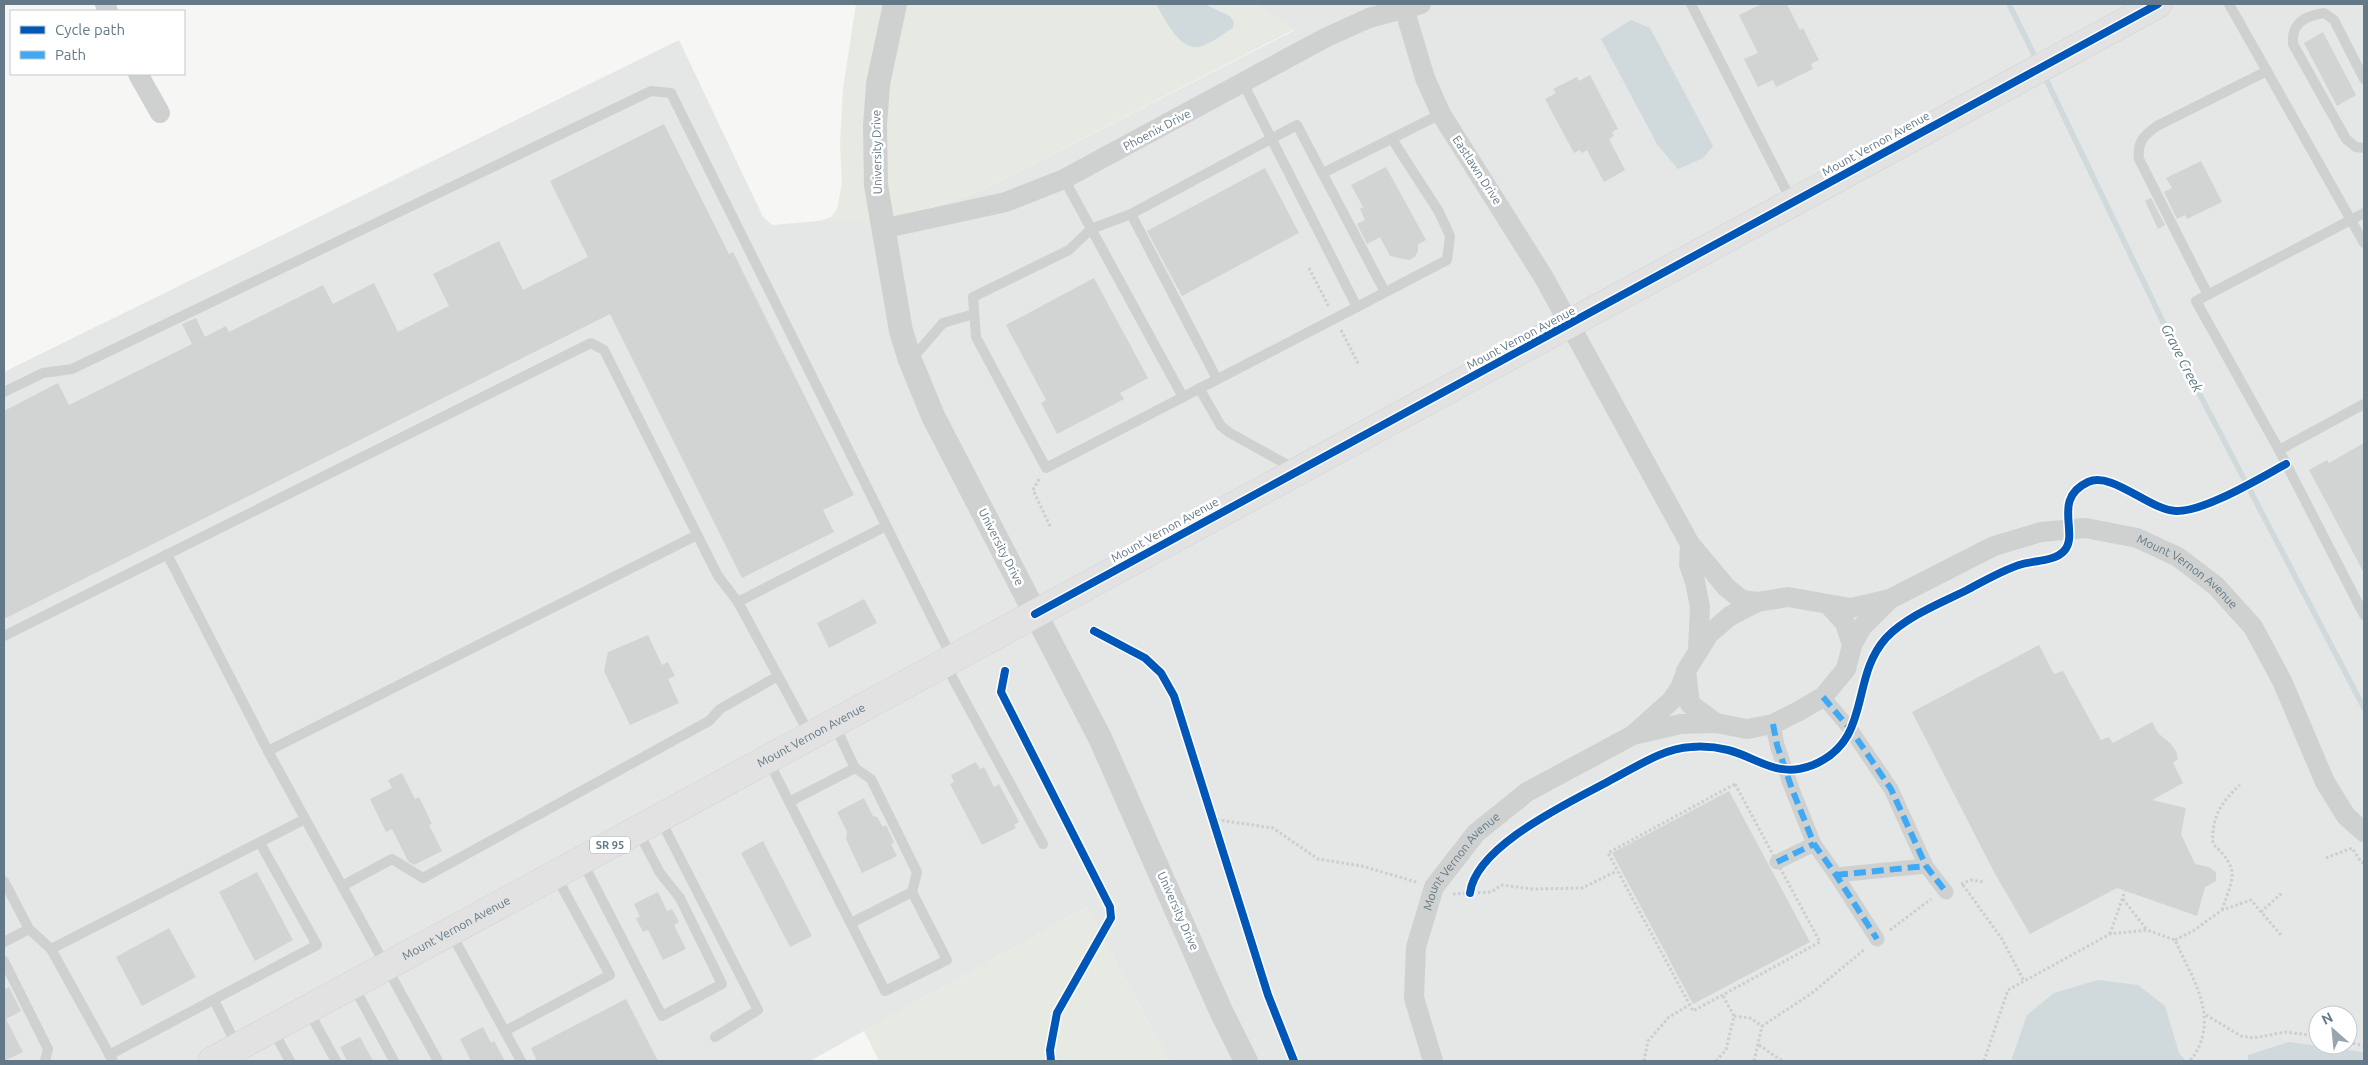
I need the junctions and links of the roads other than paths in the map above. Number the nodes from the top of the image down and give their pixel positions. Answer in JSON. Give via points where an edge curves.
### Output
{"nodes":[{"id":1,"x":895,"y":4,"type":"edge"},
{"id":2,"x":1691,"y":4,"type":"edge"},
{"id":3,"x":2158,"y":4,"type":"edge"},
{"id":4,"x":2229,"y":4,"type":"edge"},
{"id":5,"x":1409,"y":5,"type":"edge"},
{"id":6,"x":2267,"y":72,"type":"junction"},
{"id":7,"x":139,"y":75,"type":"edge"},
{"id":8,"x":2364,"y":79,"type":"edge"},
{"id":9,"x":1243,"y":83,"type":"junction"},
{"id":10,"x":160,"y":113,"type":"dead end"},
{"id":11,"x":1441,"y":114,"type":"junction"},
{"id":12,"x":1272,"y":138,"type":"junction"},
{"id":13,"x":1392,"y":139,"type":"junction"},
{"id":14,"x":2364,"y":148,"type":"edge"},
{"id":15,"x":1323,"y":173,"type":"junction"},
{"id":16,"x":1064,"y":179,"type":"junction"},
{"id":17,"x":1793,"y":202,"type":"junction"},
{"id":18,"x":1131,"y":214,"type":"junction"},
{"id":19,"x":2364,"y":214,"type":"edge"},
{"id":20,"x":2352,"y":220,"type":"junction"},
{"id":21,"x":882,"y":229,"type":"junction"},
{"id":22,"x":1091,"y":229,"type":"junction"},
{"id":23,"x":2364,"y":243,"type":"edge"},
{"id":24,"x":1385,"y":292,"type":"junction"},
{"id":25,"x":2208,"y":295,"type":"junction"},
{"id":26,"x":1356,"y":307,"type":"junction"},
{"id":27,"x":974,"y":314,"type":"junction"},
{"id":28,"x":1570,"y":324,"type":"junction"},
{"id":29,"x":910,"y":360,"type":"junction"},
{"id":30,"x":1217,"y":379,"type":"junction"},
{"id":31,"x":1199,"y":388,"type":"junction"},
{"id":32,"x":4,"y":392,"type":"edge"},
{"id":33,"x":1183,"y":397,"type":"junction"},
{"id":34,"x":2364,"y":404,"type":"edge"},
{"id":35,"x":2278,"y":450,"type":"junction"},
{"id":36,"x":1298,"y":471,"type":"junction"},
{"id":37,"x":886,"y":526,"type":"junction"},
{"id":38,"x":697,"y":535,"type":"junction"},
{"id":39,"x":1690,"y":544,"type":"junction"},
{"id":40,"x":168,"y":554,"type":"junction"},
{"id":41,"x":1890,"y":599,"type":"junction"},
{"id":42,"x":738,"y":602,"type":"junction"},
{"id":43,"x":1757,"y":602,"type":"junction"},
{"id":44,"x":1828,"y":604,"type":"junction"},
{"id":45,"x":1035,"y":614,"type":"junction"},
{"id":46,"x":2364,"y":615,"type":"edge"},
{"id":47,"x":4,"y":636,"type":"edge"},
{"id":48,"x":1852,"y":645,"type":"junction"},
{"id":49,"x":1698,"y":653,"type":"junction"},
{"id":50,"x":949,"y":661,"type":"junction"},
{"id":51,"x":1686,"y":671,"type":"junction"},
{"id":52,"x":778,"y":676,"type":"junction"},
{"id":53,"x":1823,"y":697,"type":"junction"},
{"id":54,"x":1716,"y":723,"type":"junction"},
{"id":55,"x":1773,"y":724,"type":"junction"},
{"id":56,"x":822,"y":730,"type":"junction"},
{"id":57,"x":1633,"y":735,"type":"junction"},
{"id":58,"x":268,"y":751,"type":"junction"},
{"id":59,"x":767,"y":759,"type":"junction"},
{"id":60,"x":855,"y":768,"type":"junction"},
{"id":61,"x":789,"y":802,"type":"junction"},
{"id":62,"x":305,"y":820,"type":"junction"},
{"id":63,"x":648,"y":824,"type":"junction"},
{"id":64,"x":2364,"y":832,"type":"edge"},
{"id":65,"x":260,"y":843,"type":"junction"},
{"id":66,"x":1042,"y":844,"type":"dead end"},
{"id":67,"x":1814,"y":844,"type":"junction"},
{"id":68,"x":581,"y":860,"type":"junction"},
{"id":69,"x":1777,"y":862,"type":"road end"},
{"id":70,"x":1926,"y":866,"type":"junction"},
{"id":71,"x":556,"y":874,"type":"junction"},
{"id":72,"x":1836,"y":875,"type":"junction"},
{"id":73,"x":4,"y":880,"type":"edge"},
{"id":74,"x":342,"y":886,"type":"junction"},
{"id":75,"x":912,"y":892,"type":"junction"},
{"id":76,"x":1946,"y":892,"type":"road end"},
{"id":77,"x":850,"y":923,"type":"junction"},
{"id":78,"x":29,"y":929,"type":"junction"},
{"id":79,"x":450,"y":931,"type":"junction"},
{"id":80,"x":1877,"y":939,"type":"road end"},
{"id":81,"x":4,"y":942,"type":"edge"},
{"id":82,"x":51,"y":949,"type":"junction"},
{"id":83,"x":4,"y":961,"type":"edge"},
{"id":84,"x":386,"y":966,"type":"junction"},
{"id":85,"x":353,"y":984,"type":"junction"},
{"id":86,"x":214,"y":1000,"type":"junction"},
{"id":87,"x":307,"y":1009,"type":"junction"},
{"id":88,"x":272,"y":1029,"type":"junction"},
{"id":89,"x":505,"y":1031,"type":"junction"},
{"id":90,"x":715,"y":1037,"type":"dead end"},
{"id":91,"x":221,"y":1057,"type":"edge"},
{"id":92,"x":111,"y":1058,"type":"edge"},
{"id":93,"x":45,"y":1061,"type":"edge"},
{"id":94,"x":290,"y":1061,"type":"edge"},
{"id":95,"x":336,"y":1061,"type":"edge"},
{"id":96,"x":394,"y":1061,"type":"edge"},
{"id":97,"x":438,"y":1061,"type":"edge"},
{"id":98,"x":521,"y":1061,"type":"edge"},
{"id":99,"x":1246,"y":1061,"type":"edge"},
{"id":100,"x":1434,"y":1061,"type":"edge"}],
"edges":[{"from":1,"to":21,"type":"street","name":"University Drive","via":[[878,84],[875,126],[876,185]]},
{"from":2,"to":17,"type":"lane"},
{"from":3,"to":17,"type":"main road","name":"Mount Vernon Avenue","number":"SR 95"},
{"from":4,"to":6,"type":"lane"},
{"from":5,"to":9,"type":"street","name":"Phoenix Drive","via":[[1325,38]]},
{"from":5,"to":11,"type":"street","name":"Eastlawn Drive","via":[[1425,78]]},
{"from":6,"to":20,"type":"lane"},
{"from":6,"to":25,"type":"lane","via":[[2157,126],[2144,135],[2137,147]]},
{"from":7,"to":10,"type":"street"},
{"from":8,"to":14,"type":"lane","via":[[2334,20],[2324,13],[2310,15],[2298,22],[2292,33],[2293,44],[2346,139],[2356,147]]},
{"from":9,"to":12,"type":"lane"},
{"from":9,"to":16,"type":"street","name":"Phoenix Drive"},
{"from":11,"to":13,"type":"lane"},
{"from":11,"to":28,"type":"street","name":"Eastlawn Drive","via":[[1514,228]]},
{"from":12,"to":15,"type":"lane","via":[[1297,125]]},
{"from":12,"to":18,"type":"lane"},
{"from":12,"to":26,"type":"lane"},
{"from":13,"to":15,"type":"lane"},
{"from":13,"to":24,"type":"lane","via":[[1439,212],[1450,236],[1447,260]]},
{"from":15,"to":24,"type":"lane"},
{"from":16,"to":21,"type":"street","name":"Phoenix Drive","via":[[1006,202]]},
{"from":16,"to":22,"type":"lane"},
{"from":17,"to":28,"type":"main road","name":"Mount Vernon Avenue","number":"SR 95"},
{"from":18,"to":22,"type":"lane"},
{"from":18,"to":30,"type":"lane"},
{"from":19,"to":20,"type":"lane"},
{"from":20,"to":23,"type":"lane"},
{"from":20,"to":25,"type":"lane"},
{"from":21,"to":29,"type":"street","name":"University Drive","via":[[901,331]]},
{"from":22,"to":27,"type":"lane","via":[[1069,250],[973,297]]},
{"from":22,"to":33,"type":"lane"},
{"from":24,"to":26,"type":"lane"},
{"from":25,"to":35,"type":"lane","via":[[2196,301]]},
{"from":26,"to":30,"type":"lane"},
{"from":27,"to":29,"type":"lane","via":[[943,323]]},
{"from":27,"to":33,"type":"lane","via":[[976,337],[1046,468]]},
{"from":28,"to":36,"type":"main road","name":"Mount Vernon Avenue","number":"SR 95"},
{"from":28,"to":39,"type":"street","name":"Mount Vernon Avenue"},
{"from":29,"to":45,"type":"street","name":"University Drive","via":[[933,416]]},
{"from":30,"to":31,"type":"lane"},
{"from":31,"to":33,"type":"lane"},
{"from":31,"to":36,"type":"lane","via":[[1221,426]]},
{"from":32,"to":37,"type":"lane","via":[[43,373],[72,369],[651,91],[672,93]]},
{"from":34,"to":35,"type":"lane"},
{"from":35,"to":46,"type":"lane"},
{"from":36,"to":45,"type":"main road","name":"Mount Vernon Avenue","number":"SR 95"},
{"from":37,"to":42,"type":"lane"},
{"from":37,"to":50,"type":"lane"},
{"from":38,"to":40,"type":"lane","via":[[604,350],[591,343]]},
{"from":38,"to":42,"type":"lane","via":[[718,576]]},
{"from":38,"to":58,"type":"lane"},
{"from":39,"to":43,"type":"street","name":"Mount Vernon Avenue","via":[[1726,587],[1742,600]]},
{"from":39,"to":49,"type":"street","name":"Mount Vernon Avenue","via":[[1688,564],[1700,607]]},
{"from":40,"to":47,"type":"lane"},
{"from":40,"to":58,"type":"lane"},
{"from":41,"to":44,"type":"street","name":"Mount Vernon Avenue","via":[[1851,608]]},
{"from":41,"to":48,"type":"street","name":"Mount Vernon Avenue","via":[[1862,628]]},
{"from":41,"to":64,"type":"street","name":"Mount Vernon Avenue","via":[[1994,546],[2041,532],[2086,528],[2137,538],[2178,557],[2216,586],[2253,627],[2282,681],[2325,782],[2346,816]]},
{"from":42,"to":52,"type":"lane"},
{"from":43,"to":44,"type":"street","name":"Mount Vernon Avenue","via":[[1788,597]]},
{"from":43,"to":49,"type":"street","name":"Mount Vernon Avenue","via":[[1730,616],[1709,634]]},
{"from":44,"to":48,"type":"street","via":[[1845,622]]},
{"from":45,"to":50,"type":"main road","name":"Mount Vernon Avenue","number":"SR 95"},
{"from":45,"to":99,"type":"street","name":"University Drive","via":[[1100,738]]},
{"from":48,"to":53,"type":"street","name":"Mount Vernon Avenue","via":[[1846,669]]},
{"from":49,"to":51,"type":"street","name":"Mount Vernon Avenue"},
{"from":50,"to":56,"type":"main road","name":"Mount Vernon Avenue","number":"SR 95"},
{"from":50,"to":66,"type":"lane"},
{"from":51,"to":54,"type":"street","name":"Mount Vernon Avenue","via":[[1690,704]]},
{"from":51,"to":57,"type":"street","name":"Mount Vernon Avenue","via":[[1671,701]]},
{"from":52,"to":56,"type":"lane"},
{"from":52,"to":74,"type":"lane","via":[[720,709],[709,721],[422,878],[392,860]]},
{"from":53,"to":55,"type":"street","name":"Mount Vernon Avenue"},
{"from":53,"to":70,"type":"street","via":[[1851,730],[1891,789]]},
{"from":54,"to":55,"type":"street","name":"Mount Vernon Avenue","via":[[1747,729]]},
{"from":54,"to":57,"type":"street","name":"Mount Vernon Avenue","via":[[1682,724]]},
{"from":55,"to":67,"type":"street","via":[[1792,789]]},
{"from":56,"to":59,"type":"main road","name":"Mount Vernon Avenue","number":"SR 95"},
{"from":56,"to":60,"type":"lane"},
{"from":57,"to":100,"type":"street","name":"Mount Vernon Avenue","via":[[1527,792],[1476,833],[1434,887],[1416,947],[1414,998]]},
{"from":58,"to":62,"type":"lane"},
{"from":59,"to":61,"type":"lane"},
{"from":59,"to":63,"type":"main road","name":"Mount Vernon Avenue","number":"SR 95"},
{"from":60,"to":61,"type":"lane"},
{"from":60,"to":75,"type":"lane","via":[[871,779],[917,872]]},
{"from":61,"to":77,"type":"lane"},
{"from":62,"to":65,"type":"lane"},
{"from":62,"to":74,"type":"lane"},
{"from":63,"to":68,"type":"main road","name":"Mount Vernon Avenue","number":"SR 95"},
{"from":63,"to":68,"type":"lane","via":[[660,873],[680,898],[722,984],[662,1016]]},
{"from":63,"to":90,"type":"lane","via":[[758,1010]]},
{"from":65,"to":82,"type":"lane"},
{"from":65,"to":86,"type":"lane","via":[[317,945]]},
{"from":67,"to":69,"type":"street"},
{"from":67,"to":72,"type":"street"},
{"from":68,"to":71,"type":"main road","name":"Mount Vernon Avenue","number":"SR 95"},
{"from":70,"to":72,"type":"street"},
{"from":70,"to":76,"type":"street"},
{"from":71,"to":79,"type":"main road","name":"Mount Vernon Avenue","number":"SR 95"},
{"from":71,"to":89,"type":"lane","via":[[610,975]]},
{"from":72,"to":80,"type":"street"},
{"from":73,"to":78,"type":"lane"},
{"from":74,"to":84,"type":"lane"},
{"from":75,"to":77,"type":"lane"},
{"from":75,"to":77,"type":"lane","via":[[947,960],[885,991]]},
{"from":78,"to":81,"type":"lane"},
{"from":78,"to":82,"type":"lane"},
{"from":79,"to":84,"type":"main road","name":"Mount Vernon Avenue","number":"SR 95"},
{"from":79,"to":89,"type":"lane"},
{"from":82,"to":92,"type":"lane"},
{"from":83,"to":93,"type":"lane","via":[[48,1049]]},
{"from":84,"to":85,"type":"main road","name":"Mount Vernon Avenue","number":"SR 95"},
{"from":84,"to":97,"type":"lane"},
{"from":85,"to":87,"type":"main road","name":"Mount Vernon Avenue","number":"SR 95"},
{"from":85,"to":96,"type":"lane"},
{"from":86,"to":91,"type":"lane"},
{"from":86,"to":92,"type":"lane"},
{"from":87,"to":88,"type":"main road","name":"Mount Vernon Avenue","number":"SR 95"},
{"from":87,"to":95,"type":"lane"},
{"from":88,"to":91,"type":"main road","name":"Mount Vernon Avenue","number":"SR 95"},
{"from":88,"to":94,"type":"lane"},
{"from":89,"to":98,"type":"lane"}]}
